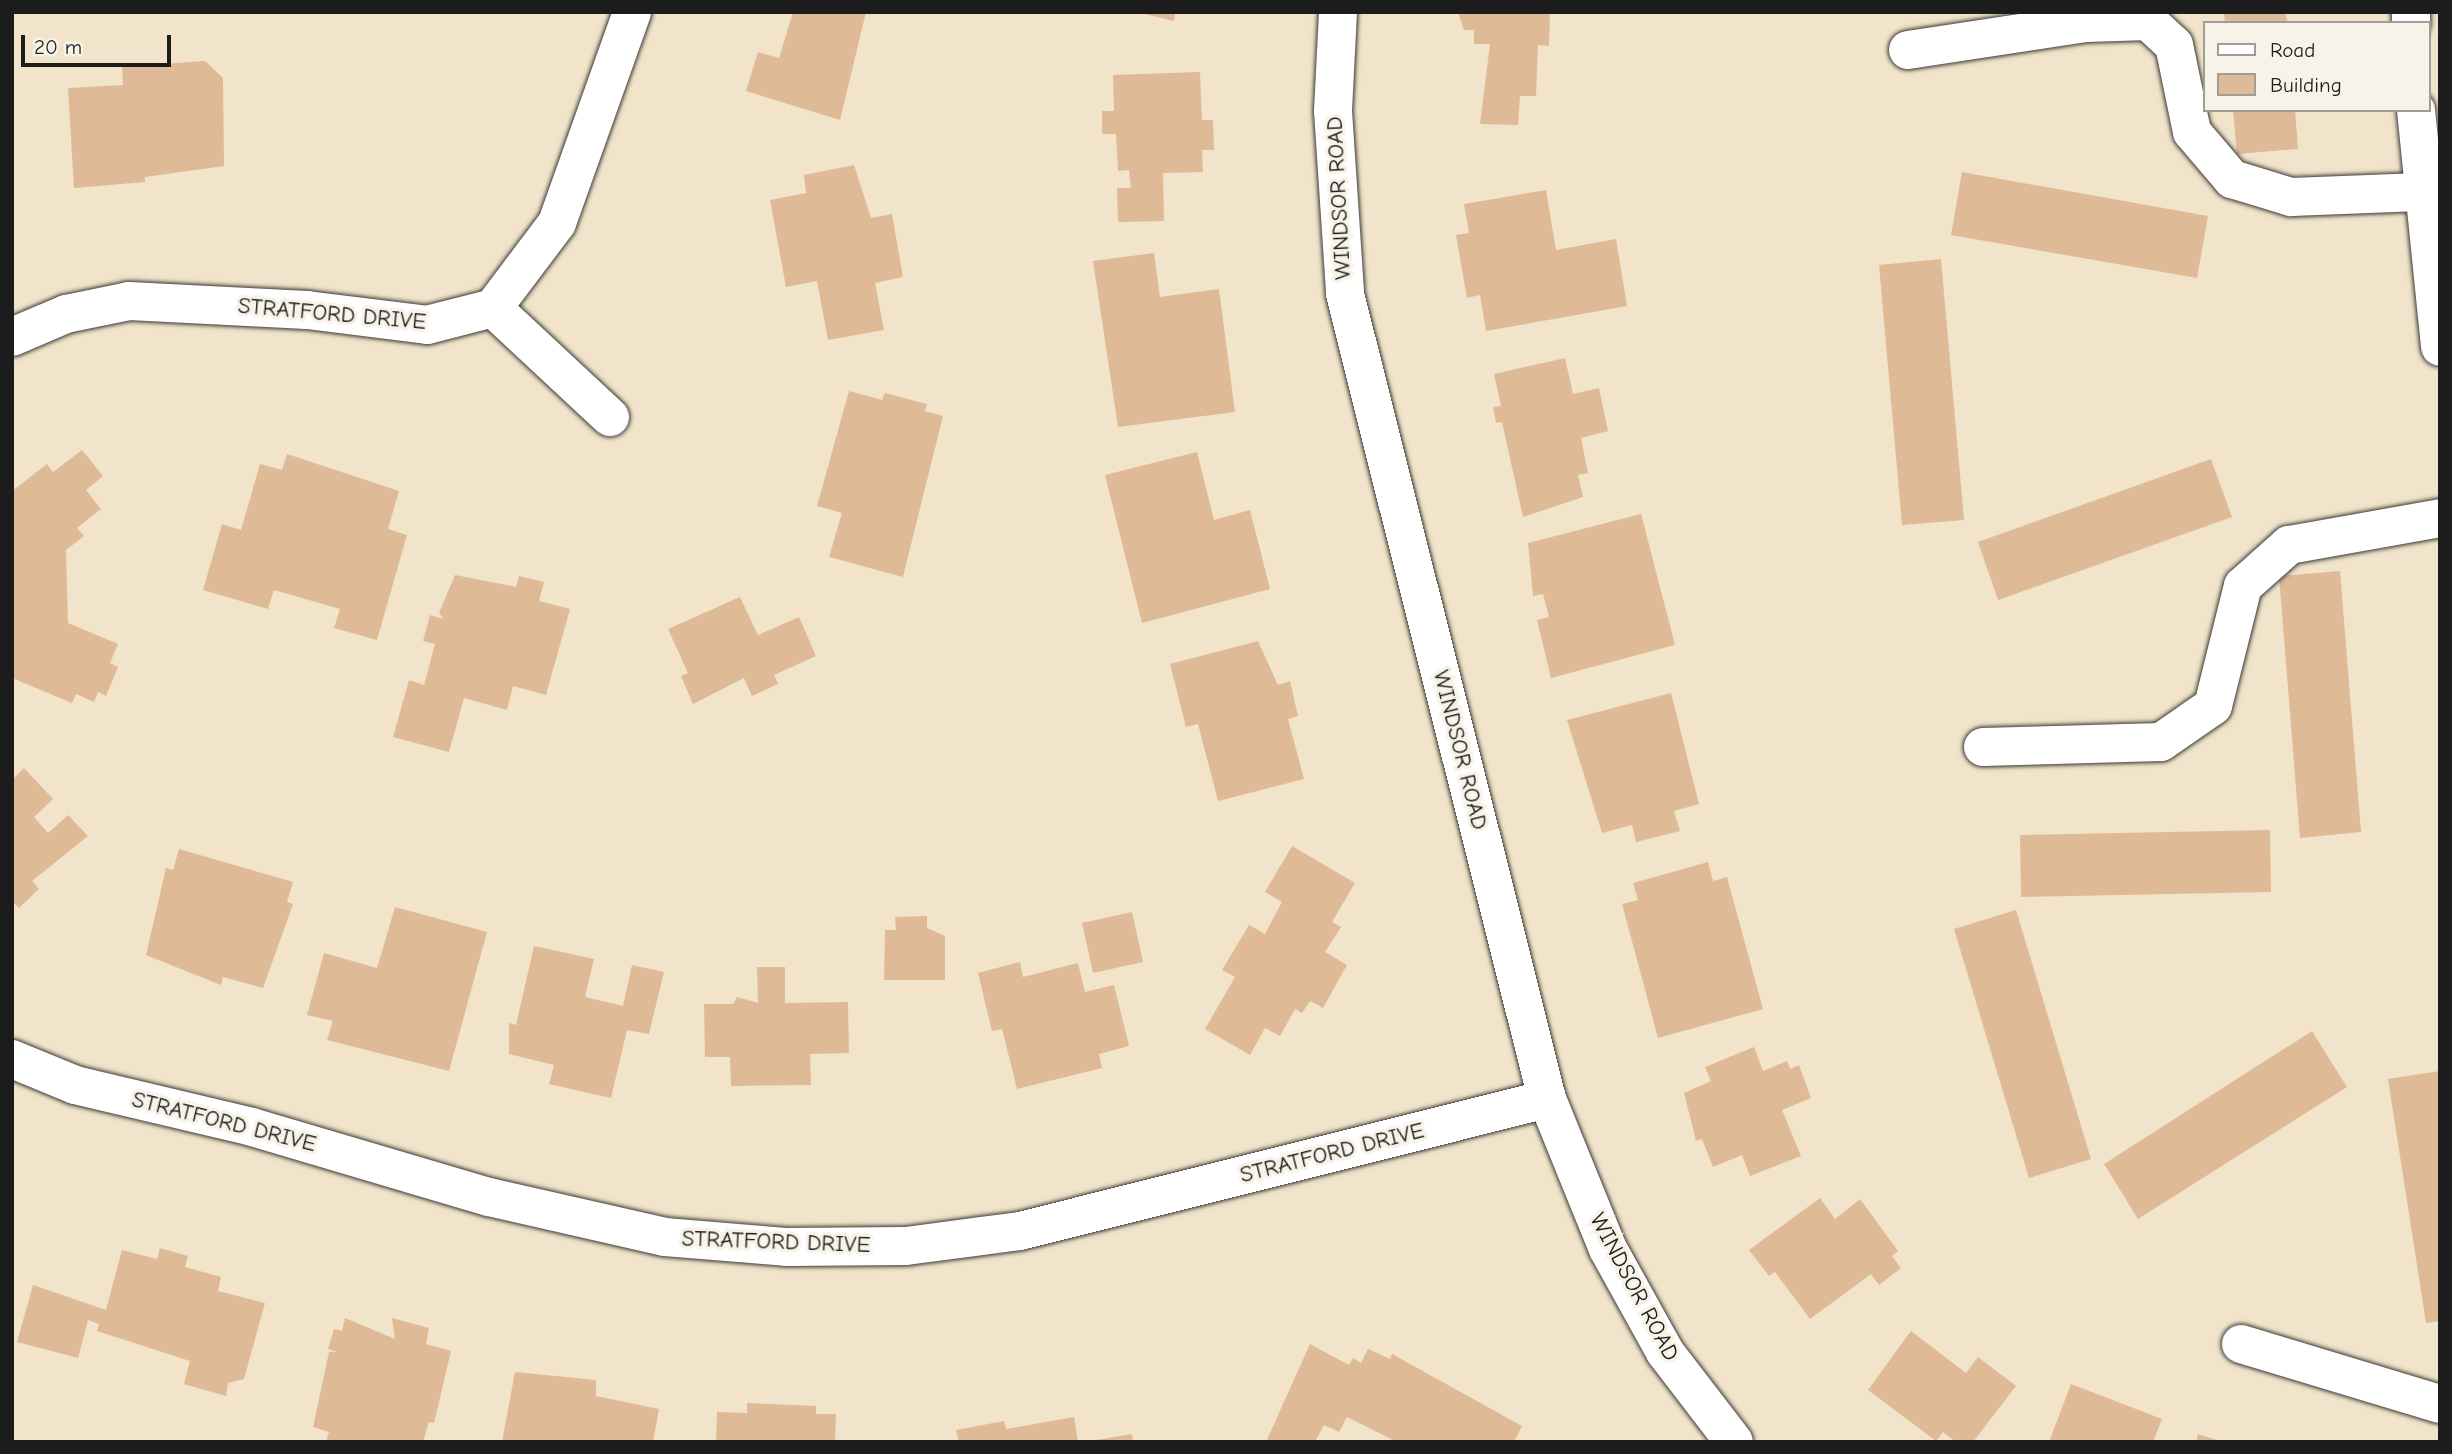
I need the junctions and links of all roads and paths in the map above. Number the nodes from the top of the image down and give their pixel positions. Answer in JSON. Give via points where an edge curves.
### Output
{"nodes":[{"id":1,"x":632,"y":12,"type":"edge"},
{"id":2,"x":1338,"y":12,"type":"edge"},
{"id":3,"x":1908,"y":50,"type":"dead end"},
{"id":4,"x":2416,"y":112,"type":"edge"},
{"id":5,"x":2421,"y":192,"type":"junction"},
{"id":6,"x":493,"y":308,"type":"junction"},
{"id":7,"x":12,"y":337,"type":"edge"},
{"id":8,"x":2440,"y":347,"type":"edge"},
{"id":9,"x":610,"y":416,"type":"dead end"},
{"id":10,"x":2440,"y":518,"type":"edge"},
{"id":11,"x":1983,"y":747,"type":"dead end"},
{"id":12,"x":12,"y":1059,"type":"edge"},
{"id":13,"x":1547,"y":1099,"type":"junction"},
{"id":14,"x":2241,"y":1344,"type":"dead end"},
{"id":15,"x":2440,"y":1404,"type":"edge"},
{"id":16,"x":1734,"y":1442,"type":"edge"}],
"edges":[{"from":1,"to":6,"type":"street","via":[[557,223]]},
{"from":2,"to":13,"type":"street","name":"WINDSOR ROAD","via":[[1334,111],[1345,294]]},
{"from":3,"to":5,"type":"street","via":[[2086,23],[2148,21],[2174,45],[2192,132],[2232,179],[2291,197]]},
{"from":4,"to":5,"type":"street"},
{"from":5,"to":8,"type":"street"},
{"from":6,"to":7,"type":"street","name":"STRATFORD DRIVE","via":[[427,326],[307,310],[129,301],[66,314]]},
{"from":6,"to":9,"type":"street"},
{"from":10,"to":11,"type":"street","via":[[2289,545],[2243,586],[2213,706],[2161,742]]},
{"from":12,"to":13,"type":"street","name":"STRATFORD DRIVE","via":[[75,1085],[252,1127],[489,1197],[665,1237],[786,1247],[906,1246],[1020,1231]]},
{"from":13,"to":16,"type":"street","name":"WINDSOR ROAD","via":[[1608,1249],[1665,1352]]},
{"from":14,"to":15,"type":"street"}]}
